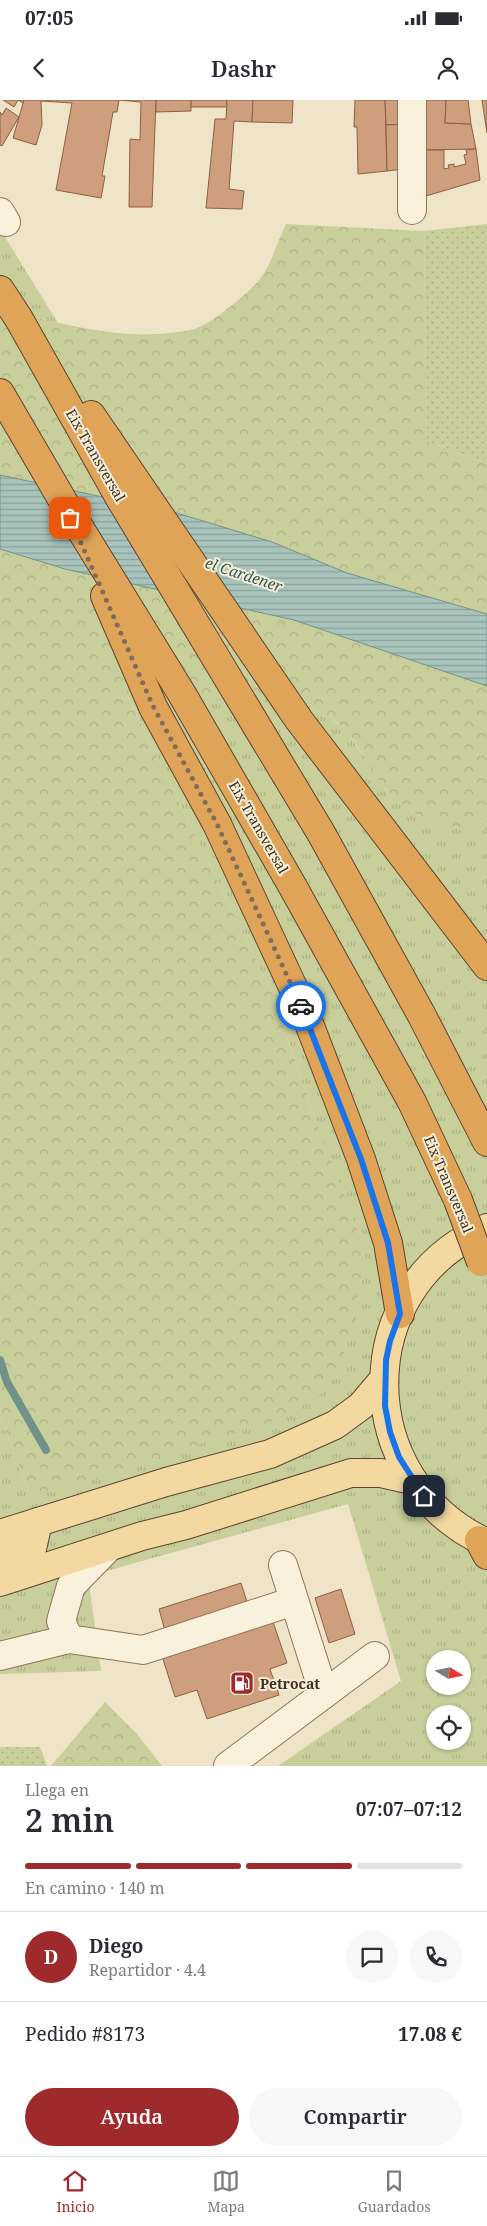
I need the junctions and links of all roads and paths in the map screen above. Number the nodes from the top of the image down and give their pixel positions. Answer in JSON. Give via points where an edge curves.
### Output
{"nodes":[{"id":1,"x":412,"y":100,"type":"edge"},
{"id":2,"x":412,"y":210,"type":"dead end"},
{"id":3,"x":0,"y":290,"type":"edge"},
{"id":4,"x":19,"y":319,"type":"junction"},
{"id":5,"x":0,"y":393,"type":"edge"},
{"id":6,"x":63,"y":501,"type":"junction"},
{"id":7,"x":487,"y":966,"type":"edge"},
{"id":8,"x":487,"y":1142,"type":"edge"},
{"id":9,"x":487,"y":1228,"type":"edge"},
{"id":10,"x":484,"y":1270,"type":"edge"},
{"id":11,"x":400,"y":1314,"type":"junction"},
{"id":12,"x":384,"y":1379,"type":"junction"},
{"id":13,"x":412,"y":1480,"type":"junction"},
{"id":14,"x":38,"y":1522,"type":"junction"},
{"id":15,"x":0,"y":1534,"type":"edge"},
{"id":16,"x":484,"y":1546,"type":"edge"},
{"id":17,"x":108,"y":1548,"type":"junction"},
{"id":18,"x":0,"y":1559,"type":"edge"},
{"id":19,"x":283,"y":1565,"type":"dead end"},
{"id":20,"x":0,"y":1582,"type":"edge"},
{"id":21,"x":294,"y":1601,"type":"junction"},
{"id":22,"x":69,"y":1639,"type":"junction"},
{"id":23,"x":0,"y":1656,"type":"edge"},
{"id":24,"x":375,"y":1656,"type":"dead end"},
{"id":25,"x":324,"y":1694,"type":"junction"},
{"id":26,"x":228,"y":1766,"type":"edge"}],
"edges":[{"from":1,"to":2,"type":"street"},
{"from":3,"to":4,"type":"highway","name":"Eix Transversal"},
{"from":4,"to":7,"type":"highway","via":[[102,430],[299,720]]},
{"from":4,"to":8,"type":"highway","name":"Eix Transversal","via":[[118,495],[321,833]]},
{"from":5,"to":6,"type":"highway","name":"Eix Transversal"},
{"from":6,"to":10,"type":"highway","name":"Eix Transversal","bridge":true,"via":[[182,694],[412,1102],[458,1200]]},
{"from":6,"to":11,"type":"highway","via":[[153,706],[217,824],[305,1013],[361,1159],[385,1234]]},
{"from":9,"to":11,"type":"main road","via":[[457,1245],[434,1264]]},
{"from":11,"to":12,"type":"main road","via":[[390,1341]]},
{"from":12,"to":13,"type":"main road","via":[[390,1432]]},
{"from":12,"to":14,"type":"main road","via":[[361,1406],[335,1425],[270,1454]]},
{"from":13,"to":16,"type":"main road","via":[[446,1518]]},
{"from":13,"to":17,"type":"main road","via":[[381,1473],[351,1473]]},
{"from":14,"to":15,"type":"main road"},
{"from":14,"to":18,"type":"main road","via":[[32,1549]]},
{"from":17,"to":20,"type":"main road"},
{"from":17,"to":22,"type":"street","via":[[72,1586],[61,1621]]},
{"from":19,"to":21,"type":"street"},
{"from":21,"to":22,"type":"street","via":[[143,1650]]},
{"from":21,"to":25,"type":"street"},
{"from":22,"to":23,"type":"street"},
{"from":24,"to":25,"type":"street"},
{"from":25,"to":26,"type":"street"}]}
